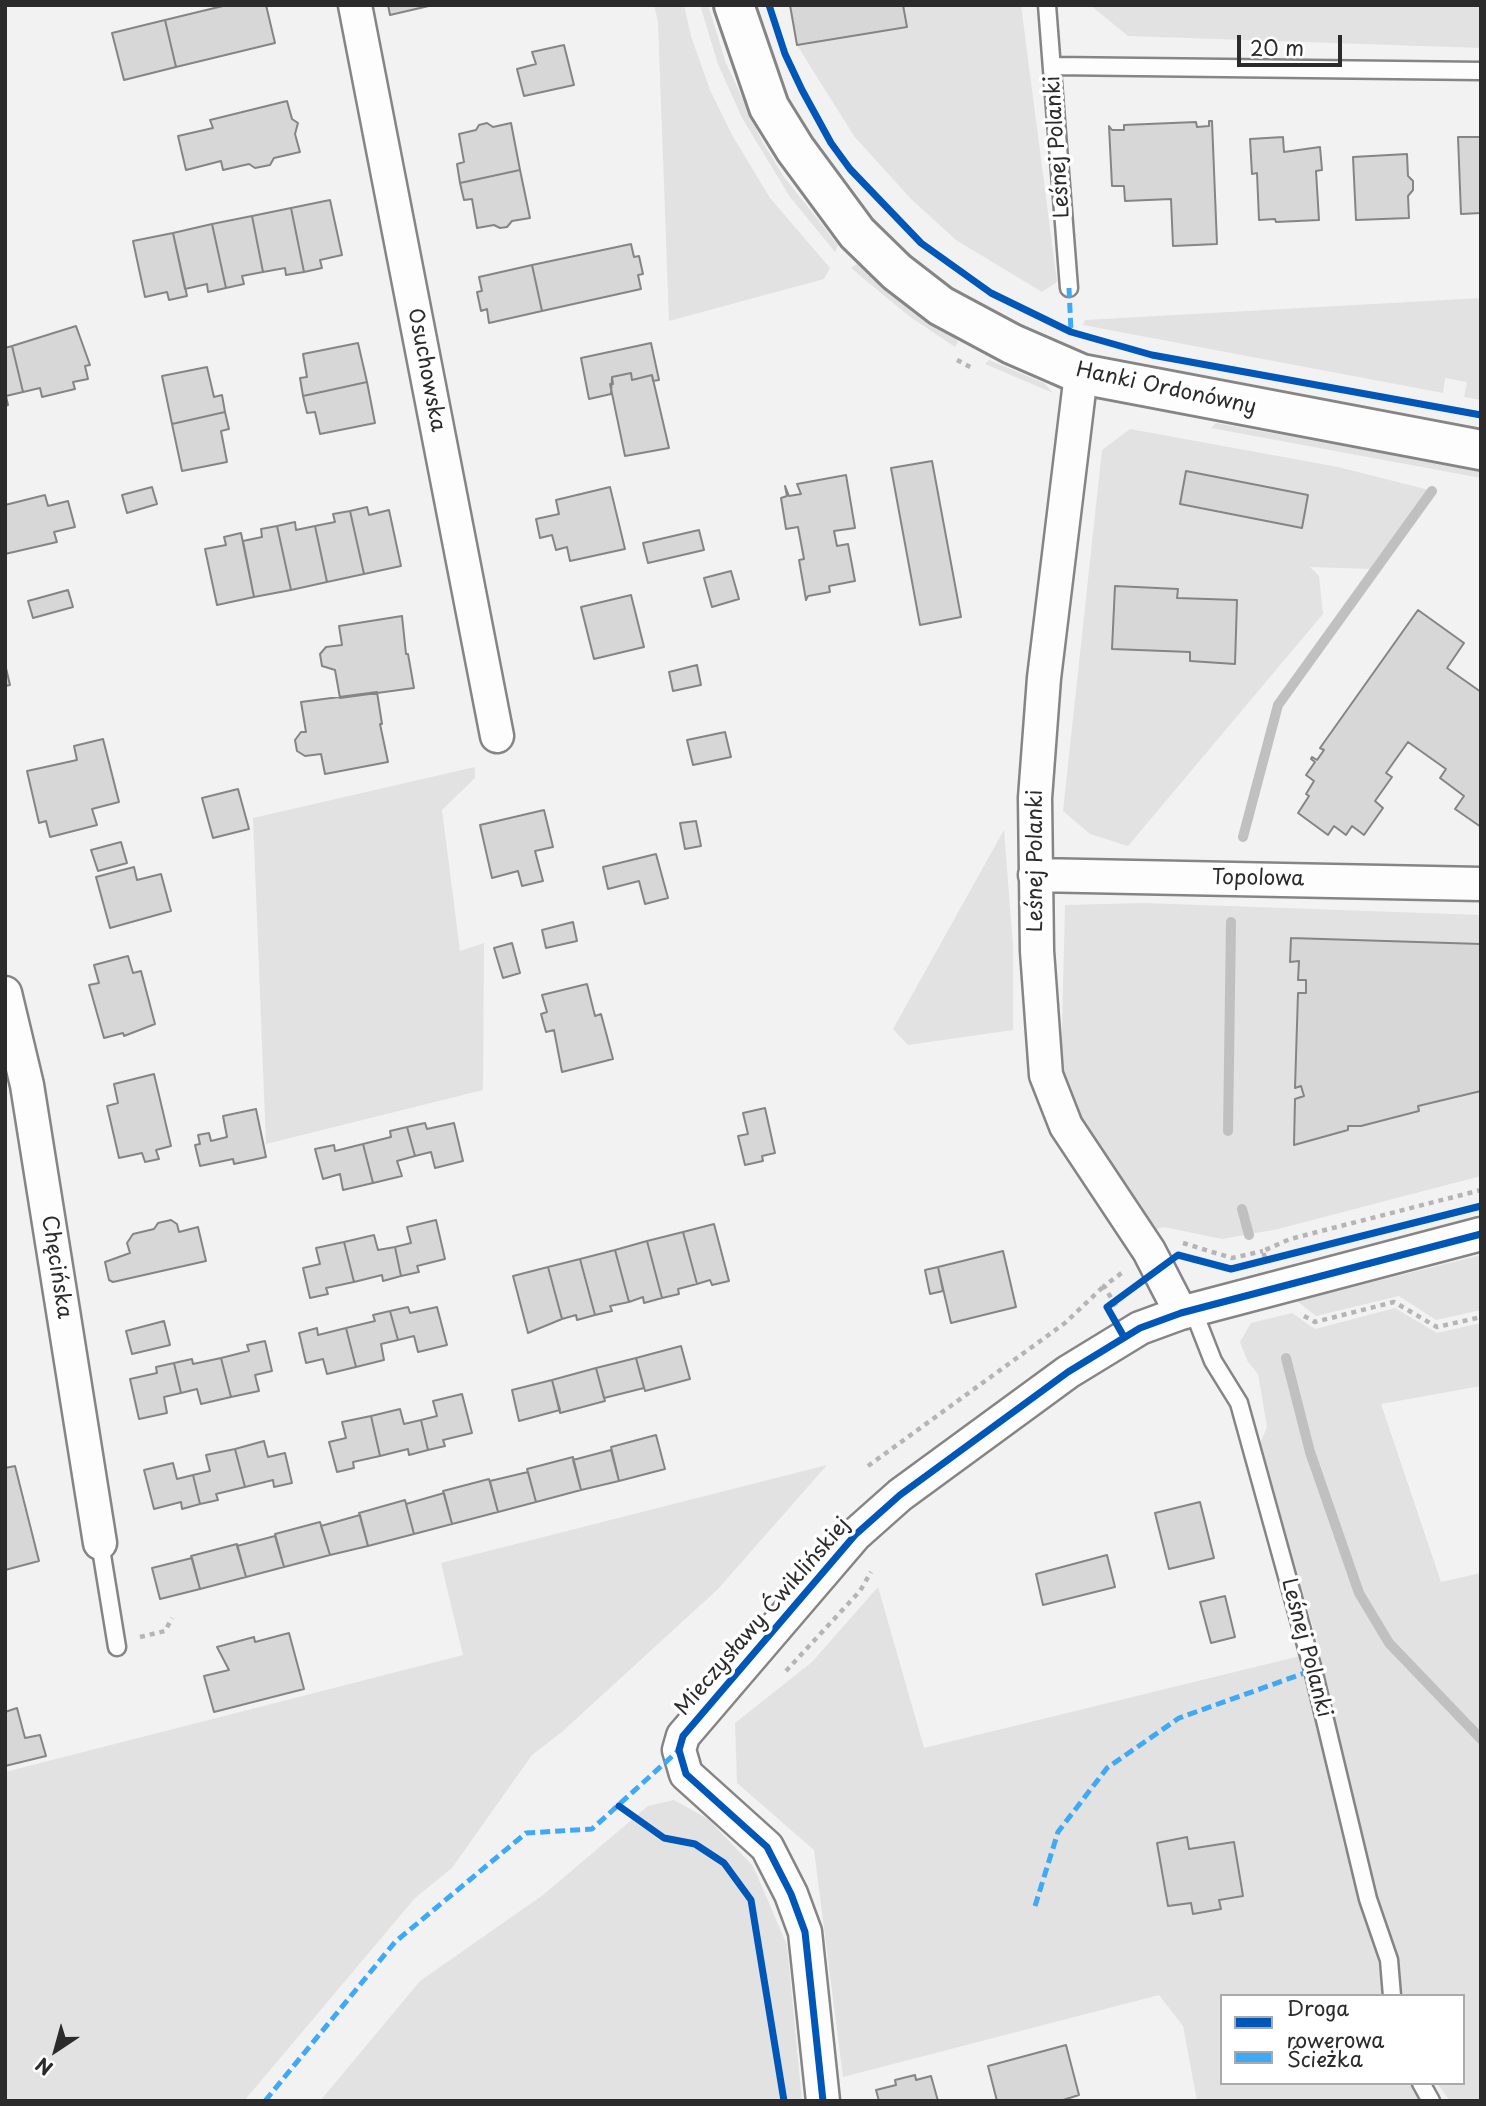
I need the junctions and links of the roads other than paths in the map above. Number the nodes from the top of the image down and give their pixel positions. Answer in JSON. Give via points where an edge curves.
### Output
{"nodes":[{"id":1,"x":355,"y":5,"type":"edge"},
{"id":2,"x":734,"y":5,"type":"edge"},
{"id":3,"x":1047,"y":5,"type":"edge"},
{"id":4,"x":1053,"y":66,"type":"junction"},
{"id":5,"x":1481,"y":71,"type":"edge"},
{"id":6,"x":1069,"y":288,"type":"dead end"},
{"id":7,"x":1081,"y":374,"type":"junction"},
{"id":8,"x":1481,"y":450,"type":"edge"},
{"id":9,"x":497,"y":736,"type":"dead end"},
{"id":10,"x":1035,"y":875,"type":"junction"},
{"id":11,"x":1481,"y":884,"type":"edge"},
{"id":12,"x":5,"y":993,"type":"edge"},
{"id":13,"x":1481,"y":1234,"type":"edge"},
{"id":14,"x":1187,"y":1311,"type":"junction"},
{"id":15,"x":100,"y":1543,"type":"joint"},
{"id":16,"x":117,"y":1647,"type":"dead end"},
{"id":17,"x":1392,"y":1994,"type":"edge"},
{"id":18,"x":1422,"y":2085,"type":"edge"},
{"id":19,"x":823,"y":2101,"type":"edge"},
{"id":20,"x":1431,"y":2101,"type":"edge"}],
"edges":[{"from":1,"to":9,"type":"street","name":"Osuchowska"},
{"from":2,"to":7,"type":"street","name":"Hanki Ordonówny","via":[[769,107],[857,233],[941,306]]},
{"from":3,"to":4,"type":"lane","name":"Leśnej Polanki"},
{"from":4,"to":5,"type":"lane"},
{"from":4,"to":6,"type":"lane","name":"Leśnej Polanki"},
{"from":7,"to":8,"type":"street","name":"Hanki Ordonówny"},
{"from":7,"to":10,"type":"street","name":"Leśnej Polanki","via":[[1040,726]]},
{"from":10,"to":11,"type":"street","name":"Topolowa"},
{"from":10,"to":14,"type":"street","name":"Leśnej Polanki","via":[[1046,1075],[1066,1126]]},
{"from":12,"to":15,"type":"street","name":"Chęcińska","via":[[27,1085]]},
{"from":13,"to":14,"type":"street","name":"Mieczysławy Ćwiklińskiej"},
{"from":14,"to":17,"type":"lane","name":"Leśnej Polanki","via":[[1239,1403],[1313,1670],[1368,1899],[1389,1960]]},
{"from":14,"to":19,"type":"street","name":"Mieczysławy Ćwiklińskiej","via":[[1140,1328],[1068,1372],[900,1495],[855,1535],[683,1736],[679,1750],[686,1774],[767,1847],[791,1894],[804,1932]]},
{"from":15,"to":16,"type":"lane"},
{"from":18,"to":20,"type":"lane"}]}
